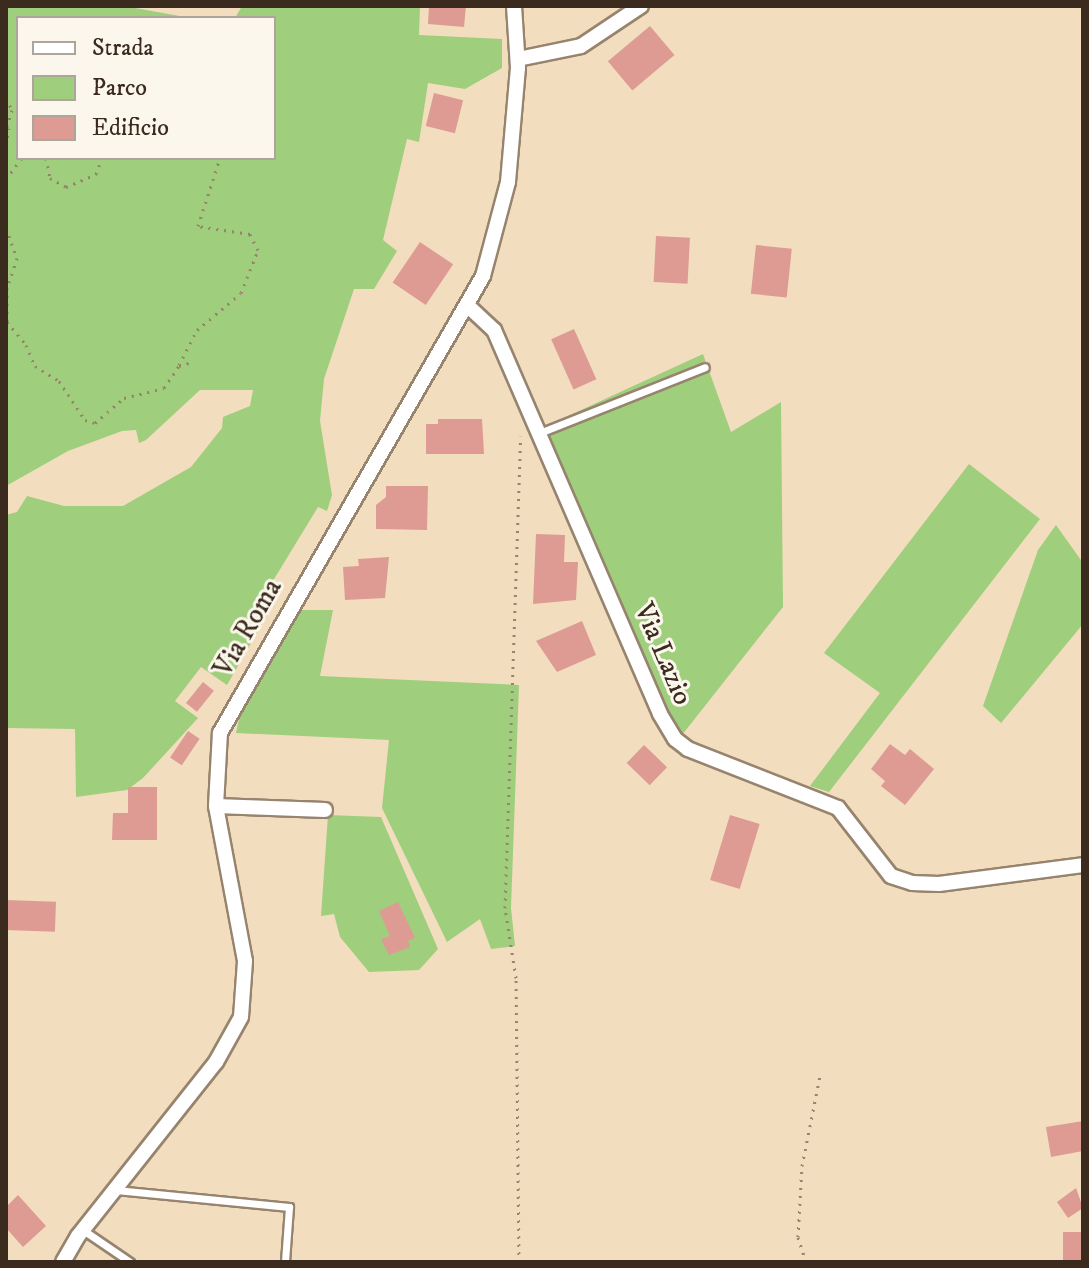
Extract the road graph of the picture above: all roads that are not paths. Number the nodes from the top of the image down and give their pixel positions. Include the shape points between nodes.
1 (514, 6) edge
2 (641, 6) edge
3 (518, 59) junction
4 (469, 307) junction
5 (705, 367) dead end
6 (542, 432) junction
7 (216, 806) junction
8 (325, 810) dead end
9 (1083, 865) edge
10 (115, 1189) junction
11 (83, 1230) junction
12 (63, 1262) edge
13 (130, 1262) edge
14 (285, 1262) edge

1 - 3 street, Via Roma
2 - 3 street via 581,46
3 - 4 street, Via Roma via 508,182 495,239
4 - 6 street, Via Lazio via 494,330
4 - 7 street, Via Roma via 226,718 216,750
5 - 6 lane
6 - 9 street, Via Lazio via 675,739 688,749 838,808 891,876 912,883
7 - 8 street
7 - 10 street, Via Roma via 245,961 244,1007 222,1053
10 - 11 street, Via Roma
10 - 14 lane via 289,1207
11 - 12 street, Via Roma
11 - 13 lane

